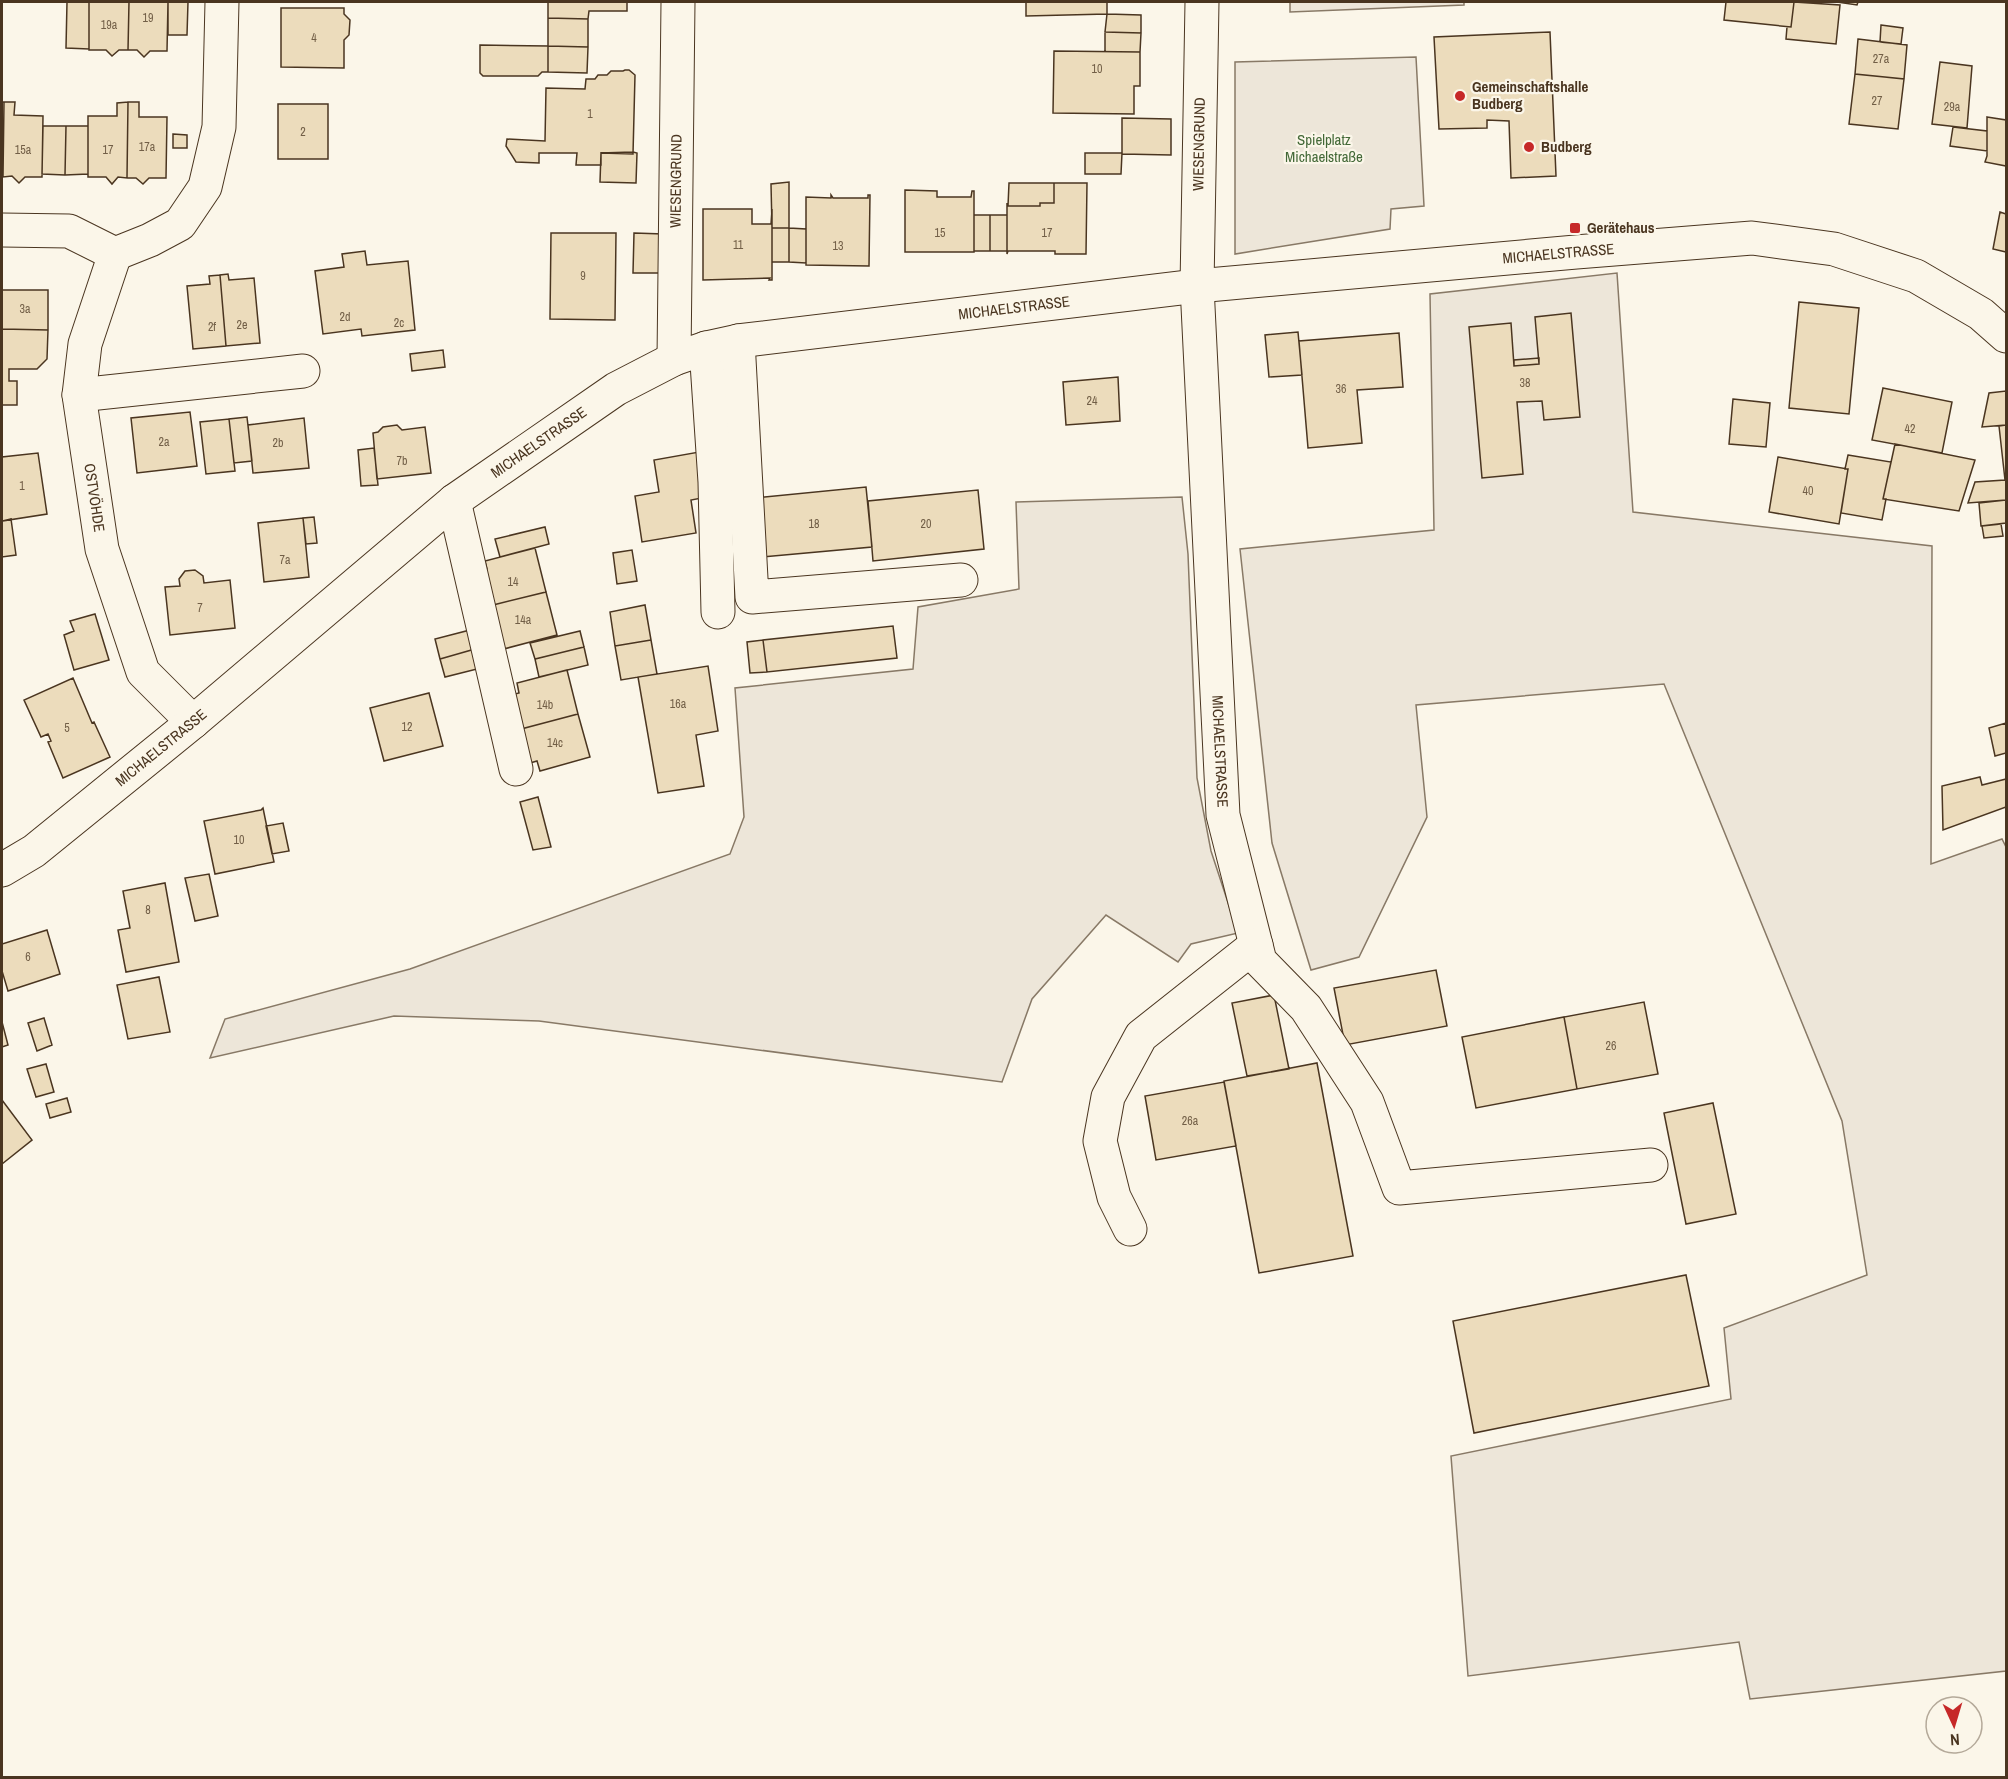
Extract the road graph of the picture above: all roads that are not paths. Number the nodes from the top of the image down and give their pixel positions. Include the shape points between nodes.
1 (222, 2) edge
2 (678, 2) edge
3 (1202, 2) edge
4 (2, 230) edge
5 (115, 254) junction
6 (1197, 286) junction
7 (2007, 336) edge
8 (738, 341) junction
9 (706, 348) junction
10 (674, 359) junction
11 (303, 371) dead end
12 (79, 395) junction
13 (454, 501) junction
14 (961, 580) dead end
15 (718, 612) dead end
16 (193, 722) junction
17 (516, 769) dead end
18 (2, 870) edge
19 (1258, 953) junction
20 (1651, 1165) dead end
21 (1130, 1229) dead end

1 - 5 street via 219,127 205,187 180,224
2 - 10 street, WIESENGRUND
3 - 6 street, WIESENGRUND
4 - 5 street via 69,231
5 - 12 street, OSTVÖHDE via 85,344
6 - 7 street, MICHAELSTRASSE via 1752,238 1834,249 1916,276 1981,314
6 - 8 street, MICHAELSTRASSE
6 - 19 street, MICHAELSTRASSE via 1223,815
8 - 9 street, MICHAELSTRASSE
8 - 14 street via 752,597
9 - 10 street, MICHAELSTRASSE
9 - 15 street
10 - 13 street, MICHAELSTRASSE via 616,389
11 - 12 street
12 - 16 street, OSTVÖHDE via 102,549 143,672
13 - 16 street, MICHAELSTRASSE
13 - 17 street
16 - 18 street, MICHAELSTRASSE via 34,851
19 - 20 street via 1306,1008 1367,1101 1399,1188
19 - 21 street via 1141,1036 1108,1097 1100,1141 1114,1197

